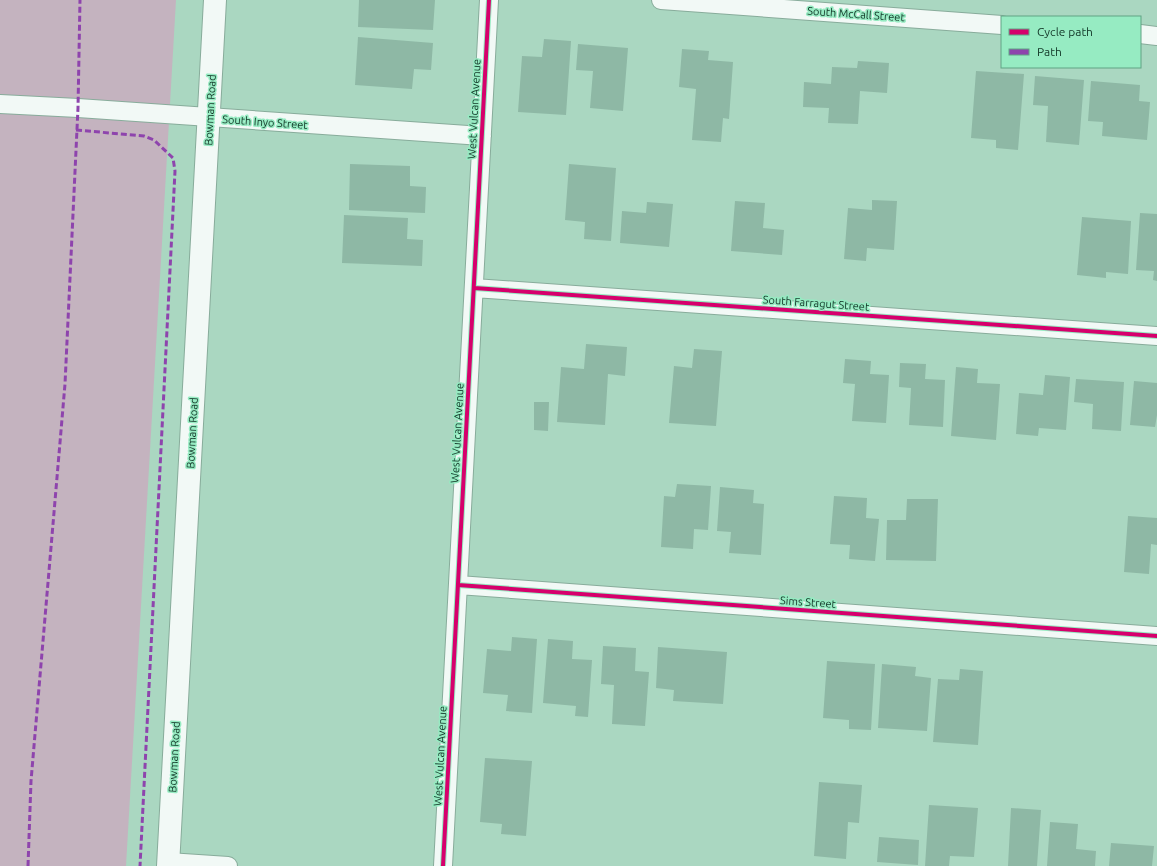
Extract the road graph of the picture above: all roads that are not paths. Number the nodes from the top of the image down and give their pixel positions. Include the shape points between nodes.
1 (215, 0) edge
2 (489, 0) edge
3 (661, 0) edge
4 (1001, 24) edge
5 (1141, 34) edge
6 (1157, 36) edge
7 (0, 104) edge
8 (210, 118) junction
9 (482, 136) junction
10 (474, 288) junction
11 (1157, 336) edge
12 (458, 585) junction
13 (1157, 636) edge
14 (168, 864) edge
15 (228, 866) edge
16 (443, 866) edge

1 - 8 main road, Bowman Road
2 - 9 street, West Vulcan Avenue
3 - 4 street, South McCall Street
5 - 6 street
7 - 8 street, South Inyo Street
8 - 9 street, South Inyo Street
8 - 14 main road, Bowman Road
9 - 10 street, West Vulcan Avenue
10 - 11 street, South Farragut Street
10 - 12 street, West Vulcan Avenue
12 - 13 street, Sims Street
12 - 16 street, West Vulcan Avenue
14 - 15 street

